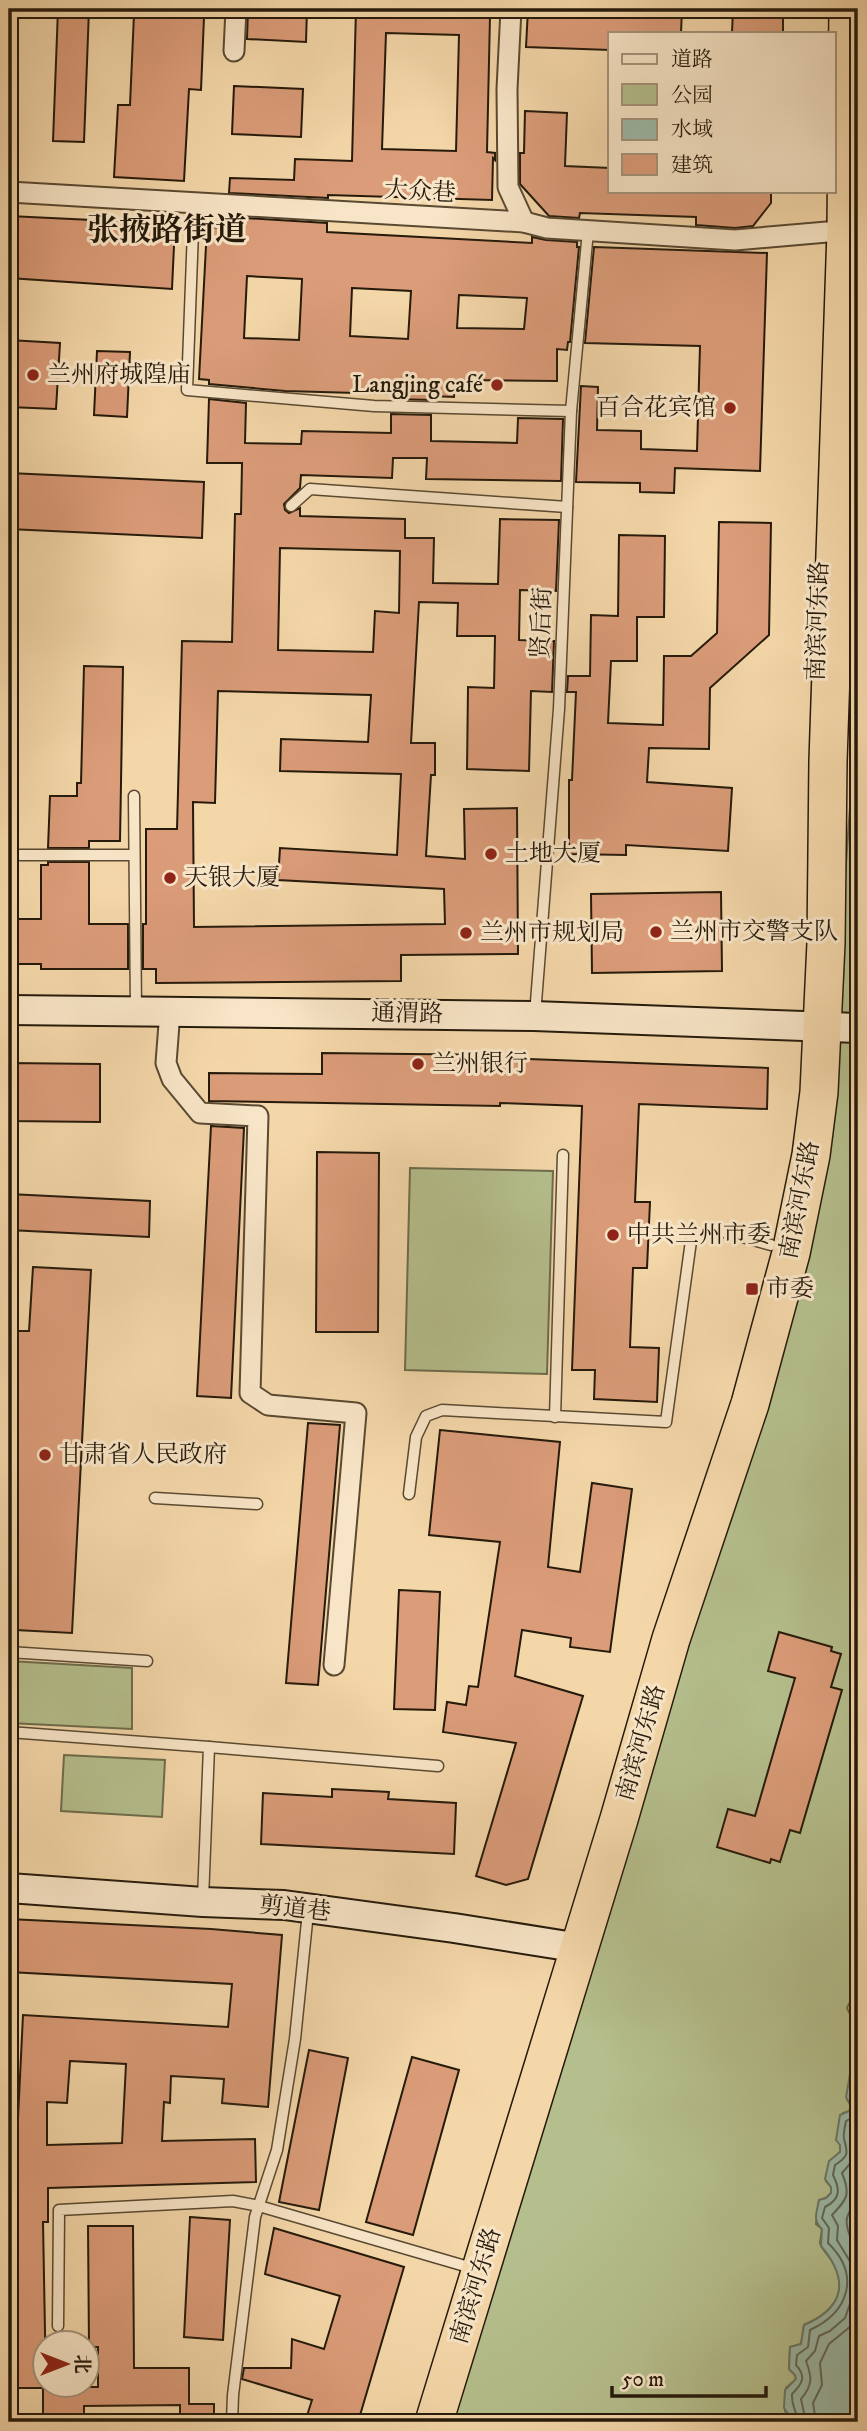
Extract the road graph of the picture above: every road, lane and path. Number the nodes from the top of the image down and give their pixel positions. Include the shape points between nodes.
1 (236, 9) edge
2 (511, 9) edge
3 (831, 9) edge
4 (848, 9) edge
5 (830, 32) edge
6 (234, 51) dead end
7 (9, 192) edge
8 (828, 192) edge
9 (194, 204) junction
10 (524, 222) junction
11 (587, 231) junction
12 (827, 232) junction
13 (571, 411) junction
14 (290, 506) dead end
15 (567, 507) junction
16 (134, 796) dead end
17 (20, 855) dead end
18 (134, 855) junction
19 (9, 1010) edge
20 (135, 1011) junction
21 (170, 1012) junction
22 (534, 1016) junction
23 (835, 1027) edge
24 (563, 1155) dead end
25 (771, 1245) junction
26 (555, 1416) junction
27 (409, 1494) dead end
28 (155, 1498) dead end
29 (257, 1504) dead end
30 (9, 1652) edge
31 (147, 1661) dead end
32 (334, 1665) dead end
33 (9, 1732) edge
34 (209, 1746) junction
35 (438, 1766) dead end
36 (9, 1888) edge
37 (203, 1902) junction
38 (308, 1909) junction
39 (572, 1947) junction
40 (259, 2206) junction
41 (465, 2266) junction
42 (58, 2326) dead end
43 (232, 2422) edge
44 (412, 2422) edge
45 (434, 2422) edge

1 - 6 street
2 - 10 street via 508,187
3 - 5 highway
4 - 23 highway, 南滨河东路 via 846,230 829,748
7 - 9 street, 大众巷
8 - 12 highway, 南滨河东路
9 - 10 street, 大众巷
9 - 13 lane via 187,390 374,406
10 - 11 street, 大众巷
11 - 12 street, 大众巷 via 735,240
11 - 13 lane, 贤后街
12 - 23 highway, 南滨河东路
13 - 15 lane, 贤后街
14 - 15 lane via 310,489
15 - 22 lane, 贤后街 via 559,709
16 - 18 lane
17 - 18 lane
18 - 20 lane
19 - 20 street, 通渭路
20 - 21 street, 通渭路
21 - 22 street, 通渭路
21 - 32 street via 166,1063 172,1079 200,1113 258,1116 250,1394 268,1405 356,1413
22 - 23 street, 通渭路
23 - 25 highway, 南滨河东路 via 800,1091
23 - 39 highway, 南滨河东路 via 791,1254 750,1404
24 - 26 lane
25 - 26 lane via 710,1228 691,1241 666,1422
25 - 39 highway, 南滨河东路 via 746,1354 657,1635
26 - 27 lane via 442,1410 426,1416 416,1437
28 - 29 lane
30 - 31 lane
33 - 34 lane
34 - 35 lane
34 - 37 lane
36 - 37 street, 剪道巷
37 - 38 street, 剪道巷
38 - 39 street, 剪道巷
38 - 40 lane via 295,2039 277,2151
39 - 41 highway, 南滨河东路
39 - 45 highway, 南滨河东路
40 - 41 lane
40 - 42 lane via 233,2201 59,2210
40 - 43 lane
41 - 44 highway, 南滨河东路

